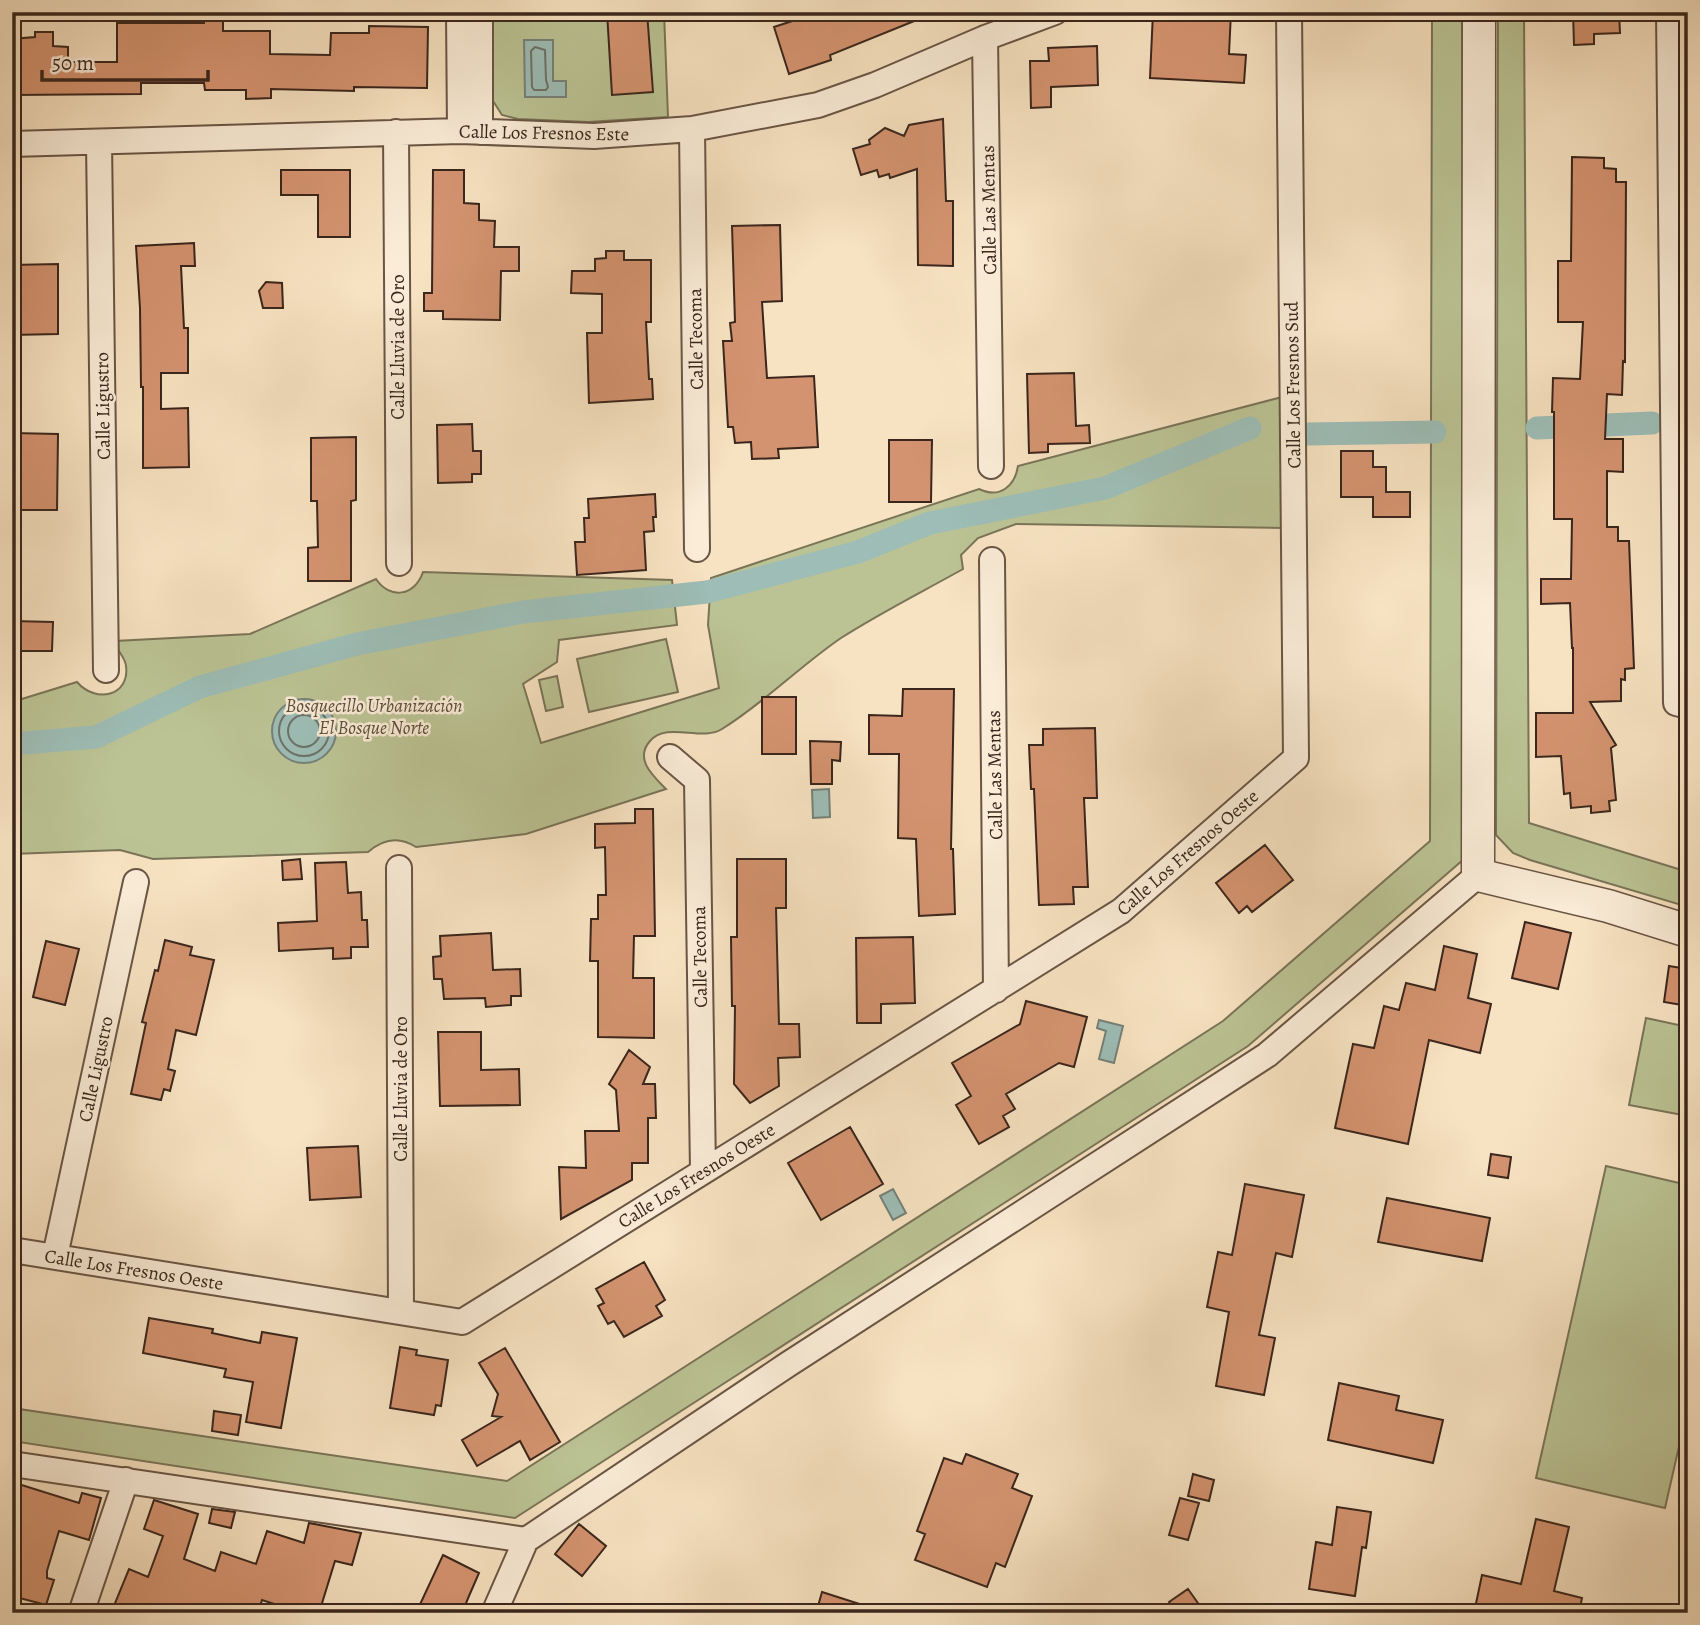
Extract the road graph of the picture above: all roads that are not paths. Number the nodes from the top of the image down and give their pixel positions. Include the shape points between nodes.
1 (459, 12) edge
2 (480, 12) edge
3 (1055, 12) edge
4 (1289, 12) edge
5 (1479, 12) edge
6 (1669, 12) edge
7 (985, 38) junction
8 (692, 129) junction
9 (470, 131) junction
10 (396, 132) junction
11 (99, 142) junction
12 (12, 144) edge
13 (991, 466) dead end
14 (697, 549) dead end
15 (992, 560) dead end
16 (399, 563) dead end
17 (106, 670) dead end
18 (1682, 704) edge
19 (670, 757) dead end
20 (1296, 758) joint
21 (399, 869) dead end
22 (1479, 875) junction
23 (136, 882) dead end
24 (1688, 931) edge
25 (996, 990) junction
26 (703, 1170) junction
27 (12, 1250) edge
28 (55, 1256) junction
29 (401, 1310) junction
30 (12, 1464) edge
31 (126, 1480) junction
32 (526, 1540) junction
33 (81, 1613) edge
34 (494, 1613) edge

1 - 9 street
2 - 9 street
3 - 7 street, Calle Los Fresnos Este
4 - 20 street, Calle Los Fresnos Sud
5 - 22 street
6 - 18 street
7 - 8 street, Calle Los Fresnos Este via 876,85 818,104
7 - 13 street, Calle Las Mentas
8 - 9 street, Calle Los Fresnos Este via 594,136
8 - 14 street, Calle Tecoma
9 - 10 street, Calle Los Fresnos Este
10 - 11 street, Calle Los Fresnos Este
10 - 16 street, Calle Lluvia de Oro
11 - 12 street, Calle Los Fresnos Este
11 - 17 street, Calle Ligustro
15 - 25 street, Calle Las Mentas
19 - 26 street, Calle Tecoma via 697,780
20 - 25 street, Calle Los Fresnos Oeste via 1121,911
21 - 29 street, Calle Lluvia de Oro
22 - 24 street
22 - 32 street via 1267,1055
23 - 28 street, Calle Ligustro
25 - 26 street, Calle Los Fresnos Oeste
26 - 29 street, Calle Los Fresnos Oeste via 462,1322
27 - 28 street, Calle Los Fresnos Oeste
28 - 29 street, Calle Los Fresnos Oeste
30 - 31 street
31 - 32 street
31 - 33 street
32 - 34 street

